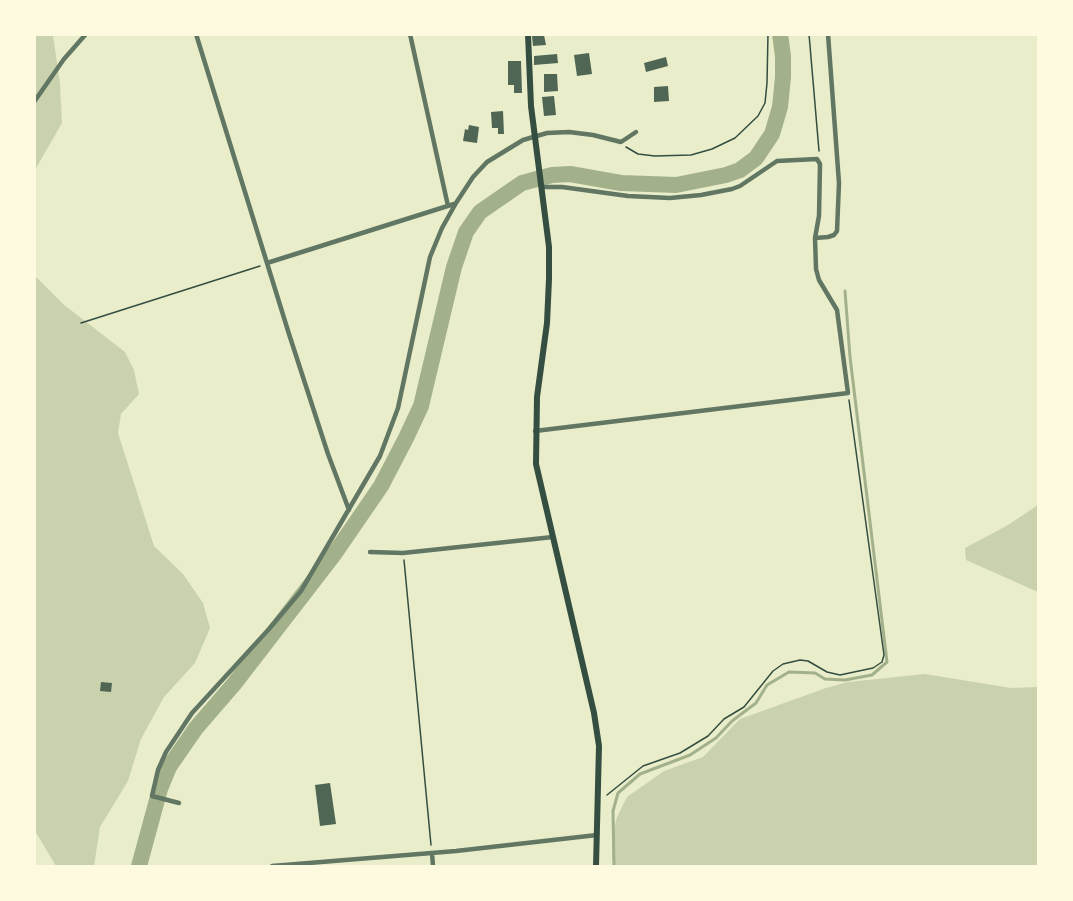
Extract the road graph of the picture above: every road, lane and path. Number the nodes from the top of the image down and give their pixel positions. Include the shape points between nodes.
1 (86, 34) edge
2 (196, 34) edge
3 (410, 34) edge
4 (528, 34) edge
5 (768, 34) edge
6 (809, 34) edge
7 (828, 34) edge
8 (34, 102) edge
9 (636, 132) dead end
10 (534, 136) junction
11 (622, 141) junction
12 (820, 164) junction
13 (542, 187) junction
14 (454, 204) junction
15 (448, 206) junction
16 (815, 238) junction
17 (267, 263) junction
18 (81, 323) dead end
19 (848, 393) junction
20 (536, 431) junction
21 (349, 510) junction
22 (553, 537) junction
23 (370, 552) dead end
24 (403, 554) junction
25 (598, 799) junction
26 (179, 803) dead end
27 (597, 835) junction
28 (432, 853) junction
29 (272, 867) edge
30 (433, 867) edge
31 (596, 867) edge

1 - 8 street
2 - 17 street
3 - 15 street
4 - 10 main road
5 - 11 path via 765,103 758,116 735,138 691,155 655,156 627,149
6 - 12 path
7 - 16 street via 839,183 837,231
9 - 11 street
10 - 11 street via 569,132
10 - 13 main road
10 - 14 street via 513,144 487,162
12 - 13 street via 811,158 777,160 732,189 670,198
12 - 16 street
13 - 20 main road via 549,279
14 - 15 street
14 - 21 street via 430,257 398,408 380,456
15 - 17 street
16 - 19 street via 819,280 840,320
17 - 18 path
17 - 21 street
19 - 20 street
19 - 25 path via 882,662 873,668 840,675 808,661 783,664 744,706 723,719 708,736 680,753 643,766
20 - 22 main road via 536,464
21 - 26 street via 300,591 192,713 166,752 152,796
22 - 24 street
22 - 25 main road via 594,713
23 - 24 street
24 - 28 path
25 - 27 main road
27 - 28 street
27 - 31 main road
28 - 29 street
28 - 30 street

